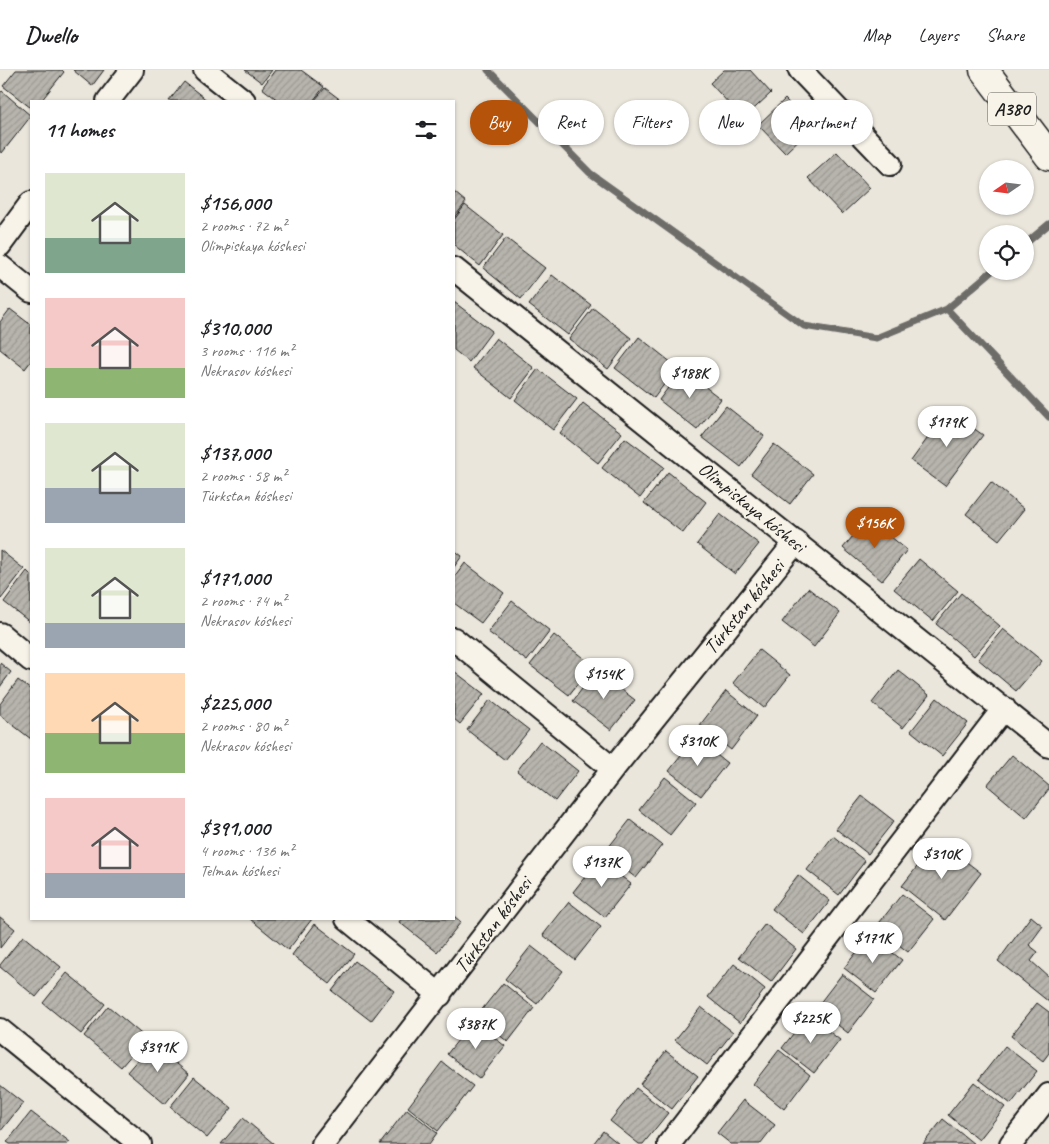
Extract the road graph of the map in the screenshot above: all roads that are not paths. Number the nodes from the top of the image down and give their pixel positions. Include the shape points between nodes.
1 (132, 70) edge
2 (205, 70) edge
3 (800, 70) edge
4 (984, 70) edge
5 (109, 100) edge
6 (243, 100) edge
7 (1046, 151) edge
8 (890, 164) dead end
9 (30, 205) edge
10 (0, 245) edge
11 (0, 266) edge
12 (455, 270) edge
13 (30, 290) edge
14 (796, 542) junction
15 (0, 634) edge
16 (455, 640) edge
17 (30, 659) edge
18 (1004, 708) junction
19 (1049, 746) edge
20 (613, 769) junction
21 (348, 920) edge
22 (440, 995) junction
23 (0, 1030) edge
24 (1049, 1095) edge
25 (140, 1144) edge
26 (323, 1144) edge
27 (669, 1144) edge
28 (1011, 1144) edge

1 - 5 street
2 - 6 street
3 - 8 street
4 - 7 highway, A380
9 - 10 street
11 - 13 street
12 - 14 street, Olimpiskaya kóshesi
14 - 18 street, Olimpiskaya kóshesi
14 - 20 street, Túrkstan kóshesi
15 - 17 street
16 - 20 street
18 - 19 street, Olimpiskaya kóshesi
18 - 27 street
20 - 22 street, Túrkstan kóshesi
21 - 22 street
22 - 26 street, Túrkstan kóshesi
23 - 25 street
24 - 28 street

